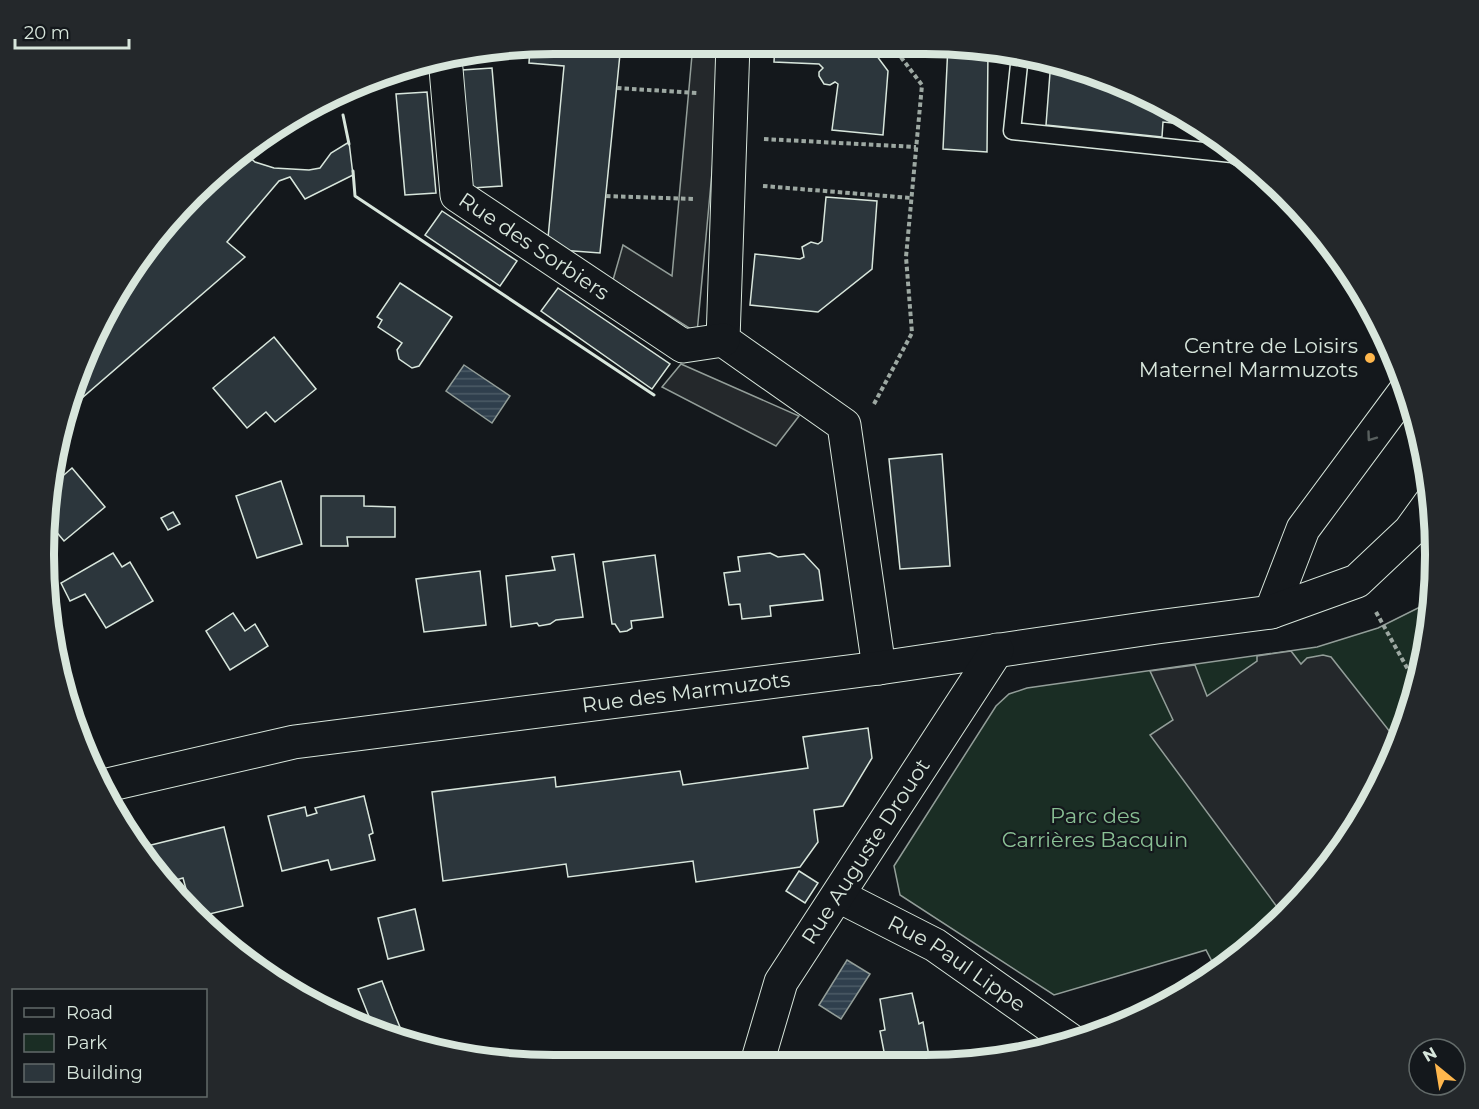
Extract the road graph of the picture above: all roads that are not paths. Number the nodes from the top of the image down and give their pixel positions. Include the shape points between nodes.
1 (733, 54) edge
2 (1019, 63) edge
3 (446, 69) dead end
4 (1223, 153) edge
5 (723, 340) junction
6 (1400, 399) edge
7 (1423, 513) edge
8 (1271, 612) junction
9 (997, 650) junction
10 (879, 668) junction
11 (110, 785) edge
12 (839, 896) junction
13 (1063, 1035) edge
14 (759, 1055) edge

1 - 5 street
2 - 4 lane via 1012,131
3 - 5 street, Rue des Sorbiers via 458,195 682,346
5 - 10 street via 843,425
6 -> 8 street via 1304,529
7 - 8 street, Rue des Marmuzots via 1410,531 1357,580
8 - 9 street, Rue des Marmuzots
9 - 10 street, Rue des Marmuzots
9 - 12 street, Rue Auguste Drouot
10 - 11 street, Rue des Marmuzots via 294,742
12 - 13 street, Rue Paul Lippe via 935,945
12 - 14 street, Rue Auguste Drouot via 782,982

